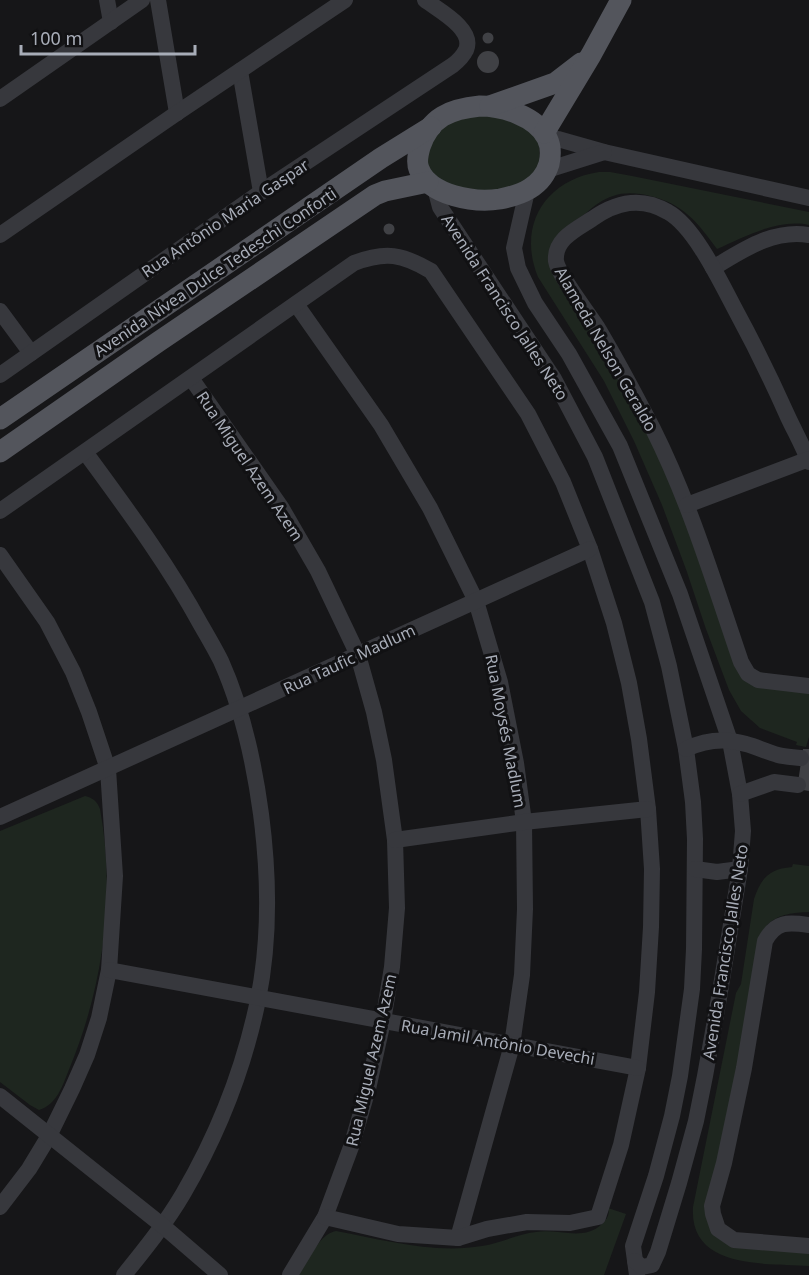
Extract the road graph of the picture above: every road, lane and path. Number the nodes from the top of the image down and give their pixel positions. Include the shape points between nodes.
1 (107, 0) edge
2 (142, 0) edge
3 (158, 0) edge
4 (345, 0) edge
5 (424, 0) edge
6 (621, 0) edge
7 (111, 22) junction
8 (591, 56) junction
9 (240, 71) junction
10 (0, 99) edge
11 (489, 106) junction
12 (177, 113) junction
13 (431, 127) junction
14 (545, 135) junction
15 (604, 152) junction
16 (547, 170) junction
17 (432, 185) junction
18 (527, 191) junction
19 (261, 192) junction
20 (809, 198) edge
21 (0, 235) edge
22 (809, 235) edge
23 (713, 268) junction
24 (296, 304) junction
25 (0, 311) edge
26 (31, 352) junction
27 (0, 375) edge
28 (191, 378) junction
29 (0, 419) edge
30 (0, 452) edge
31 (85, 452) junction
32 (809, 460) edge
33 (687, 505) junction
34 (0, 511) edge
35 (590, 549) junction
36 (0, 555) edge
37 (476, 601) junction
38 (358, 655) junction
39 (809, 686) edge
40 (239, 709) junction
41 (730, 741) junction
42 (686, 749) junction
43 (778, 755) junction
44 (801, 758) dead end
45 (108, 769) junction
46 (774, 782) junction
47 (798, 785) dead end
48 (740, 794) junction
49 (648, 809) junction
50 (0, 817) edge
51 (524, 822) junction
52 (395, 840) junction
53 (695, 869) junction
54 (740, 869) junction
55 (809, 925) edge
56 (109, 970) junction
57 (258, 999) junction
58 (383, 1021) junction
59 (512, 1045) junction
60 (638, 1068) junction
61 (0, 1096) edge
62 (50, 1136) junction
63 (0, 1208) edge
64 (325, 1217) junction
65 (163, 1226) junction
66 (458, 1238) junction
67 (809, 1246) edge
68 (658, 1252) junction
69 (636, 1268) edge
70 (124, 1275) edge
71 (220, 1275) edge
72 (290, 1275) edge
73 (661, 1275) edge

1 - 7 street
2 - 7 street
3 - 12 street
4 - 9 street
5 - 19 street, Rua Antônio Maria Gaspar via 456,22 468,44 465,51 453,65
6 - 8 main road
7 - 10 street
8 - 11 main road via 555,83
8 - 14 main road
9 - 12 street
9 - 19 street
11 - 13 main road via 449,112
11 - 14 main road via 513,112
12 - 21 street
13 - 17 main road via 417,162
13 - 29 main road, Avenida Nívea Dulce Tedeschi Conforti
14 - 15 street
14 - 16 main road via 550,146
15 - 16 street
15 - 20 street
16 - 18 main road via 535,187
17 - 18 main road via 456,196 478,200
17 - 30 main road, Avenida Nívea Dulce Tedeschi Conforti via 385,190 375,195
17 - 42 street, Avenida Francisco Jalles Neto via 440,207 554,379 595,457 652,602
18 - 41 street, Avenida Francisco Jalles Neto via 514,248 518,268 620,447 680,594
19 - 26 street, Rua Antônio Maria Gaspar
22 - 23 street via 777,235 751,245
23 - 32 street
23 - 33 street, Alameda Nelson Geraldo via 679,219 656,206 628,202 605,210 566,237 559,244 556,261 653,430
24 - 28 street
24 - 35 street via 354,263 368,258 400,257 431,271 528,414 563,482
24 - 37 street, Rua Moysés Madlum via 381,425 430,508
25 - 26 street
26 - 27 street, Rua Antônio Maria Gaspar
28 - 31 street
28 - 38 street, Rua Miguel Azem Azem via 281,507 318,571
31 - 34 street
31 - 40 street via 190,604 220,660
32 - 33 street
33 - 39 street, Alameda Nelson Geraldo via 748,674 758,680
35 - 37 street, Rua Taufic Madlum
35 - 49 street via 629,683
36 - 45 street via 47,622 73,672
37 - 38 street, Rua Taufic Madlum
37 - 51 street, Rua Moysés Madlum via 500,682
38 - 40 street, Rua Taufic Madlum
38 - 52 street, Rua Miguel Azem Azem via 384,760
40 - 45 street, Rua Taufic Madlum
40 - 57 street via 256,776 264,840 267,899
41 - 42 street via 707,741
41 - 43 street
41 - 48 street, Avenida Francisco Jalles Neto
42 - 53 street, Avenida Francisco Jalles Neto via 693,802
43 - 44 street
43 - 46 street
45 - 50 street, Rua Taufic Madlum
45 - 56 street via 115,876
46 - 47 street
46 - 48 street
48 - 54 street, Avenida Francisco Jalles Neto
49 - 51 street
49 - 60 street via 651,927
51 - 52 street
51 - 59 street, Rua Moysés Madlum via 522,975
52 - 58 street, Rua Miguel Azem Azem via 397,908 393,968
53 - 54 street
53 - 69 street, Avenida Francisco Jalles Neto via 692,989 680,1076 656,1176 633,1246
54 - 68 street, Avenida Francisco Jalles Neto via 696,1121
55 - 67 street via 784,924 770,932 765,941 744,1068 712,1206 718,1229 734,1240
56 - 57 street, Rua Jamil Antônio Devechi
56 - 62 street via 87,1055
57 - 58 street, Rua Jamil Antônio Devechi
57 - 65 street via 229,1100 204,1155
58 - 59 street, Rua Jamil Antônio Devechi
58 - 64 street, Rua Miguel Azem Azem via 351,1148
59 - 60 street, Rua Jamil Antônio Devechi
59 - 66 street, Rua Moysés Madlum
60 - 66 street via 621,1145 598,1217 570,1222 527,1222
61 - 62 street
62 - 63 street
62 - 65 street
64 - 66 street via 398,1234
64 - 72 street, Rua Miguel Azem Azem
65 - 70 street
65 - 71 street
68 - 69 street, Avenida Francisco Jalles Neto via 652,1265
68 - 73 street, Avenida Francisco Jalles Neto

